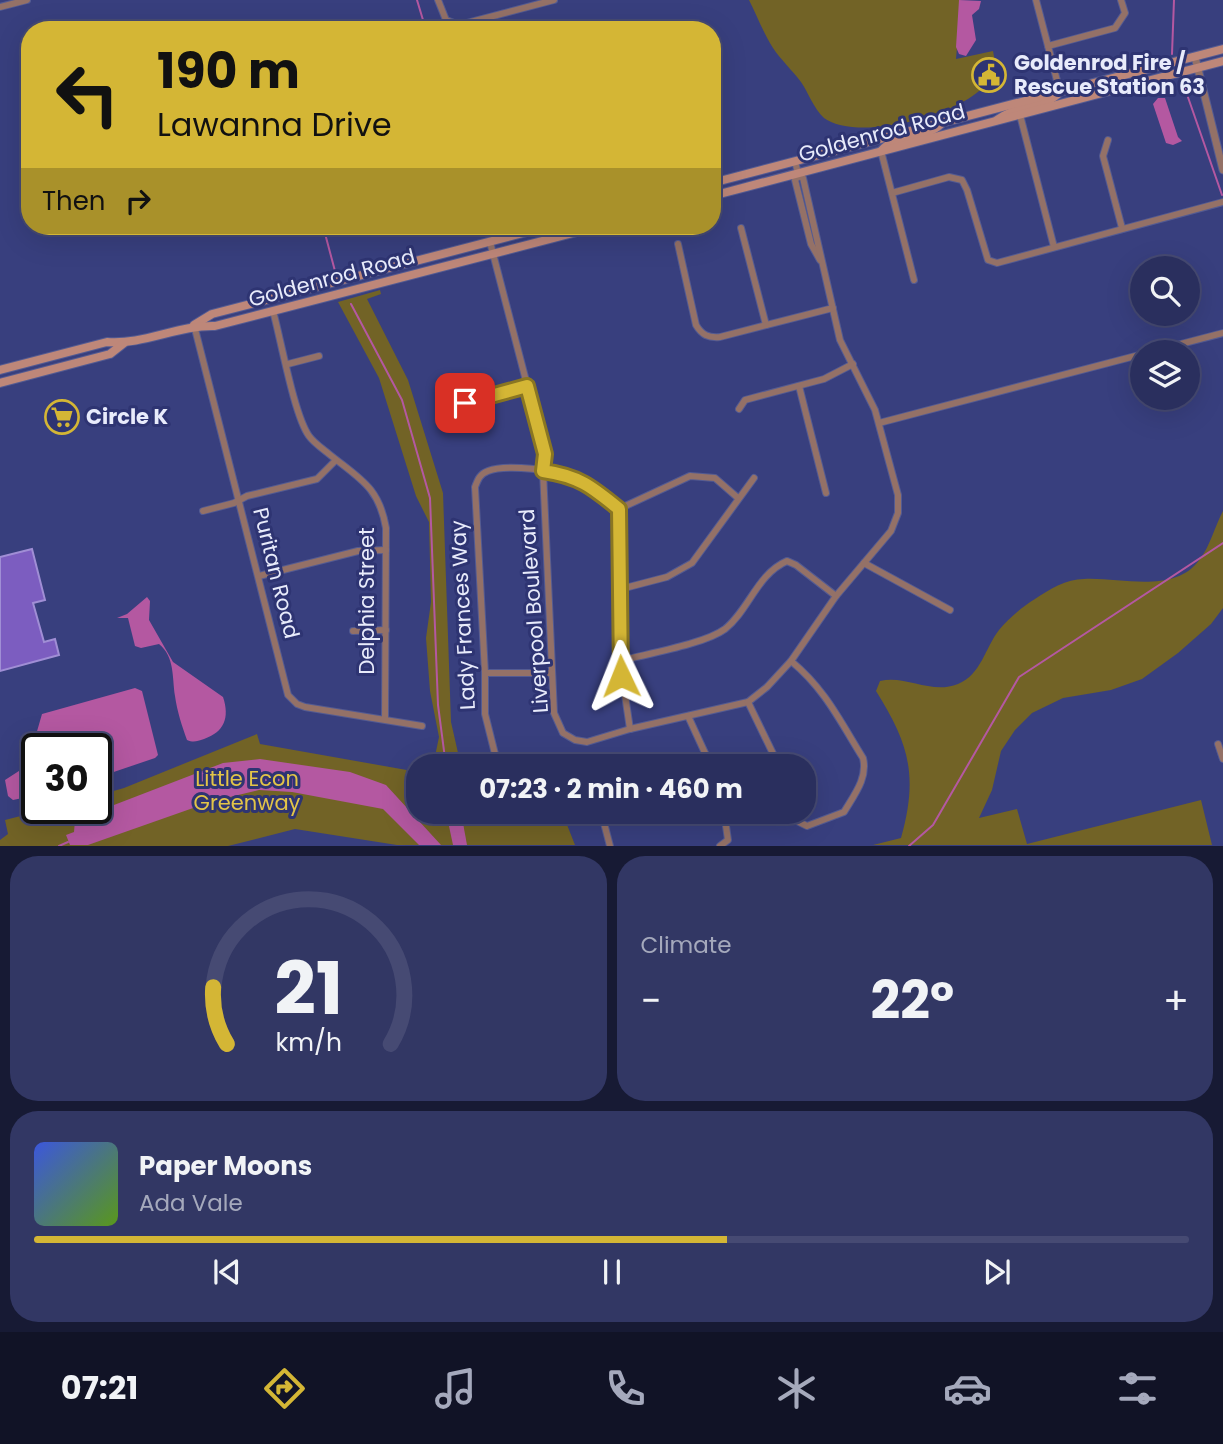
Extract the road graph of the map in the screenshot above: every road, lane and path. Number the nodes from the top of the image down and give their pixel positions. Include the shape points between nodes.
1 (26, 0) edge
2 (438, 0) edge
3 (554, 0) edge
4 (1036, 0) edge
5 (1121, 0) edge
6 (0, 7) edge
7 (448, 21) edge
8 (474, 21) edge
9 (1048, 46) junction
10 (1223, 49) edge
11 (1195, 57) junction
12 (1223, 61) edge
13 (1198, 68) junction
14 (1060, 92) junction
15 (1020, 115) junction
16 (943, 122) junction
17 (995, 122) junction
18 (1108, 140) dead end
19 (881, 151) junction
20 (795, 162) junction
21 (1223, 170) edge
22 (799, 174) junction
23 (721, 181) edge
24 (892, 193) junction
25 (721, 194) edge
26 (1223, 202) edge
27 (741, 228) dead end
28 (1122, 229) junction
29 (516, 235) edge
30 (566, 235) edge
31 (490, 242) junction
32 (678, 244) dead end
33 (1054, 247) junction
34 (493, 254) junction
35 (382, 270) junction
36 (914, 281) dead end
37 (356, 289) junction
38 (833, 308) junction
39 (274, 311) junction
40 (766, 325) junction
41 (194, 326) junction
42 (1223, 332) edge
43 (1194, 340) edge
44 (124, 343) junction
45 (319, 356) dead end
46 (1130, 357) edge
47 (853, 364) junction
48 (288, 365) junction
49 (2, 369) edge
50 (4, 382) edge
51 (527, 386) junction
52 (799, 386) junction
53 (444, 408) dead end
54 (739, 408) dead end
55 (879, 423) junction
56 (336, 460) junction
57 (543, 471) junction
58 (754, 478) dead end
59 (826, 493) dead end
60 (738, 498) junction
61 (240, 500) junction
62 (619, 509) junction
63 (203, 511) dead end
64 (386, 550) junction
65 (864, 563) junction
66 (259, 576) junction
67 (621, 589) junction
68 (836, 596) junction
69 (950, 610) dead end
70 (386, 630) junction
71 (354, 631) dead end
72 (620, 661) junction
73 (791, 661) junction
74 (485, 673) junction
75 (552, 673) junction
76 (748, 702) junction
77 (688, 716) junction
78 (385, 718) junction
79 (422, 726) dead end
80 (630, 729) junction
81 (1218, 744) dead end
82 (495, 754) edge
83 (705, 754) edge
84 (773, 754) edge
85 (1223, 760) edge
86 (816, 823) edge
87 (604, 824) edge
88 (726, 824) edge
89 (610, 845) edge
90 (720, 845) edge

1 - 6 street
2 - 7 street
3 - 8 street
4 - 9 street
5 - 9 street via 1125,13 1115,28
9 - 14 street
10 - 11 main road, Goldenrod Road
11 - 13 street
11 - 14 main road, Goldenrod Road
12 - 13 main road, Goldenrod Road
13 - 15 main road, Goldenrod Road
13 - 21 street
14 - 16 main road, Goldenrod Road
14 - 17 main road via 1051,101 1007,112
15 - 17 main road, Goldenrod Road
15 - 33 street
16 - 19 main road via 933,131 891,142
16 - 20 main road, Goldenrod Road
17 - 19 main road, Goldenrod Road
18 - 28 street via 1103,156
19 - 22 main road, Goldenrod Road
19 - 24 street
20 - 22 street
20 - 23 main road, Goldenrod Road
22 - 25 main road, Goldenrod Road
22 - 38 street via 820,242 820,261
24 - 33 street via 949,177 962,180 988,260 997,263
24 - 36 street
26 - 28 street
27 - 40 street
28 - 33 street
29 - 31 main road, Goldenrod Road
30 - 34 main road, Goldenrod Road
31 - 34 street, Liverpool Boulevard
31 - 35 main road, Goldenrod Road
32 - 40 street via 701,332 710,338
34 - 37 main road, Goldenrod Road
34 - 51 street, Liverpool Boulevard
35 - 37 main road
35 - 41 main road, Goldenrod Road via 212,314
37 - 39 main road, Goldenrod Road
38 - 40 street
38 - 47 street
39 - 41 main road, Goldenrod Road via 215,326
39 - 48 street, Delphia Street
41 - 44 main road, Goldenrod Road
41 - 61 street, Puritan Road
42 - 43 street
44 - 49 main road, Goldenrod Road via 107,342
44 - 50 main road, Goldenrod Road via 110,354
45 - 48 street
46 - 55 street
47 - 52 street
47 - 55 street
48 - 56 street, Delphia Street via 309,436
49 - 50 street
51 - 53 street
51 - 57 street, Liverpool Boulevard via 545,454
52 - 54 street via 745,400
52 - 59 street
55 - 65 street via 898,495 898,513 891,531
56 - 61 street via 317,479
56 - 64 street, Delphia Street via 375,493 384,518
57 - 62 street via 586,482
57 - 74 street, Lady Frances Way via 487,471 475,487
57 - 75 street, Liverpool Boulevard
58 - 60 street
60 - 62 street via 715,478 690,476
60 - 67 street via 692,563 667,577
61 - 63 street
61 - 66 street, Puritan Road
62 - 67 street
64 - 66 street via 358,551
64 - 70 street, Delphia Street
65 - 68 street
65 - 69 street
66 - 78 street, Puritan Road via 288,695 305,707
67 - 72 street
68 - 72 street via 787,561 771,570 723,631
68 - 73 street
70 - 71 street
70 - 78 street, Delphia Street
72 - 80 street
73 - 76 street
73 - 86 street via 823,692 863,758 864,776 844,812
74 - 75 street
74 - 82 street, Lady Frances Way via 485,714
75 - 80 street, Liverpool Boulevard via 554,713 563,733 587,742
76 - 77 street
76 - 84 street
77 - 80 street
77 - 83 street
78 - 79 street, Puritan Road
81 - 85 street
87 - 89 street
88 - 90 street via 728,841

